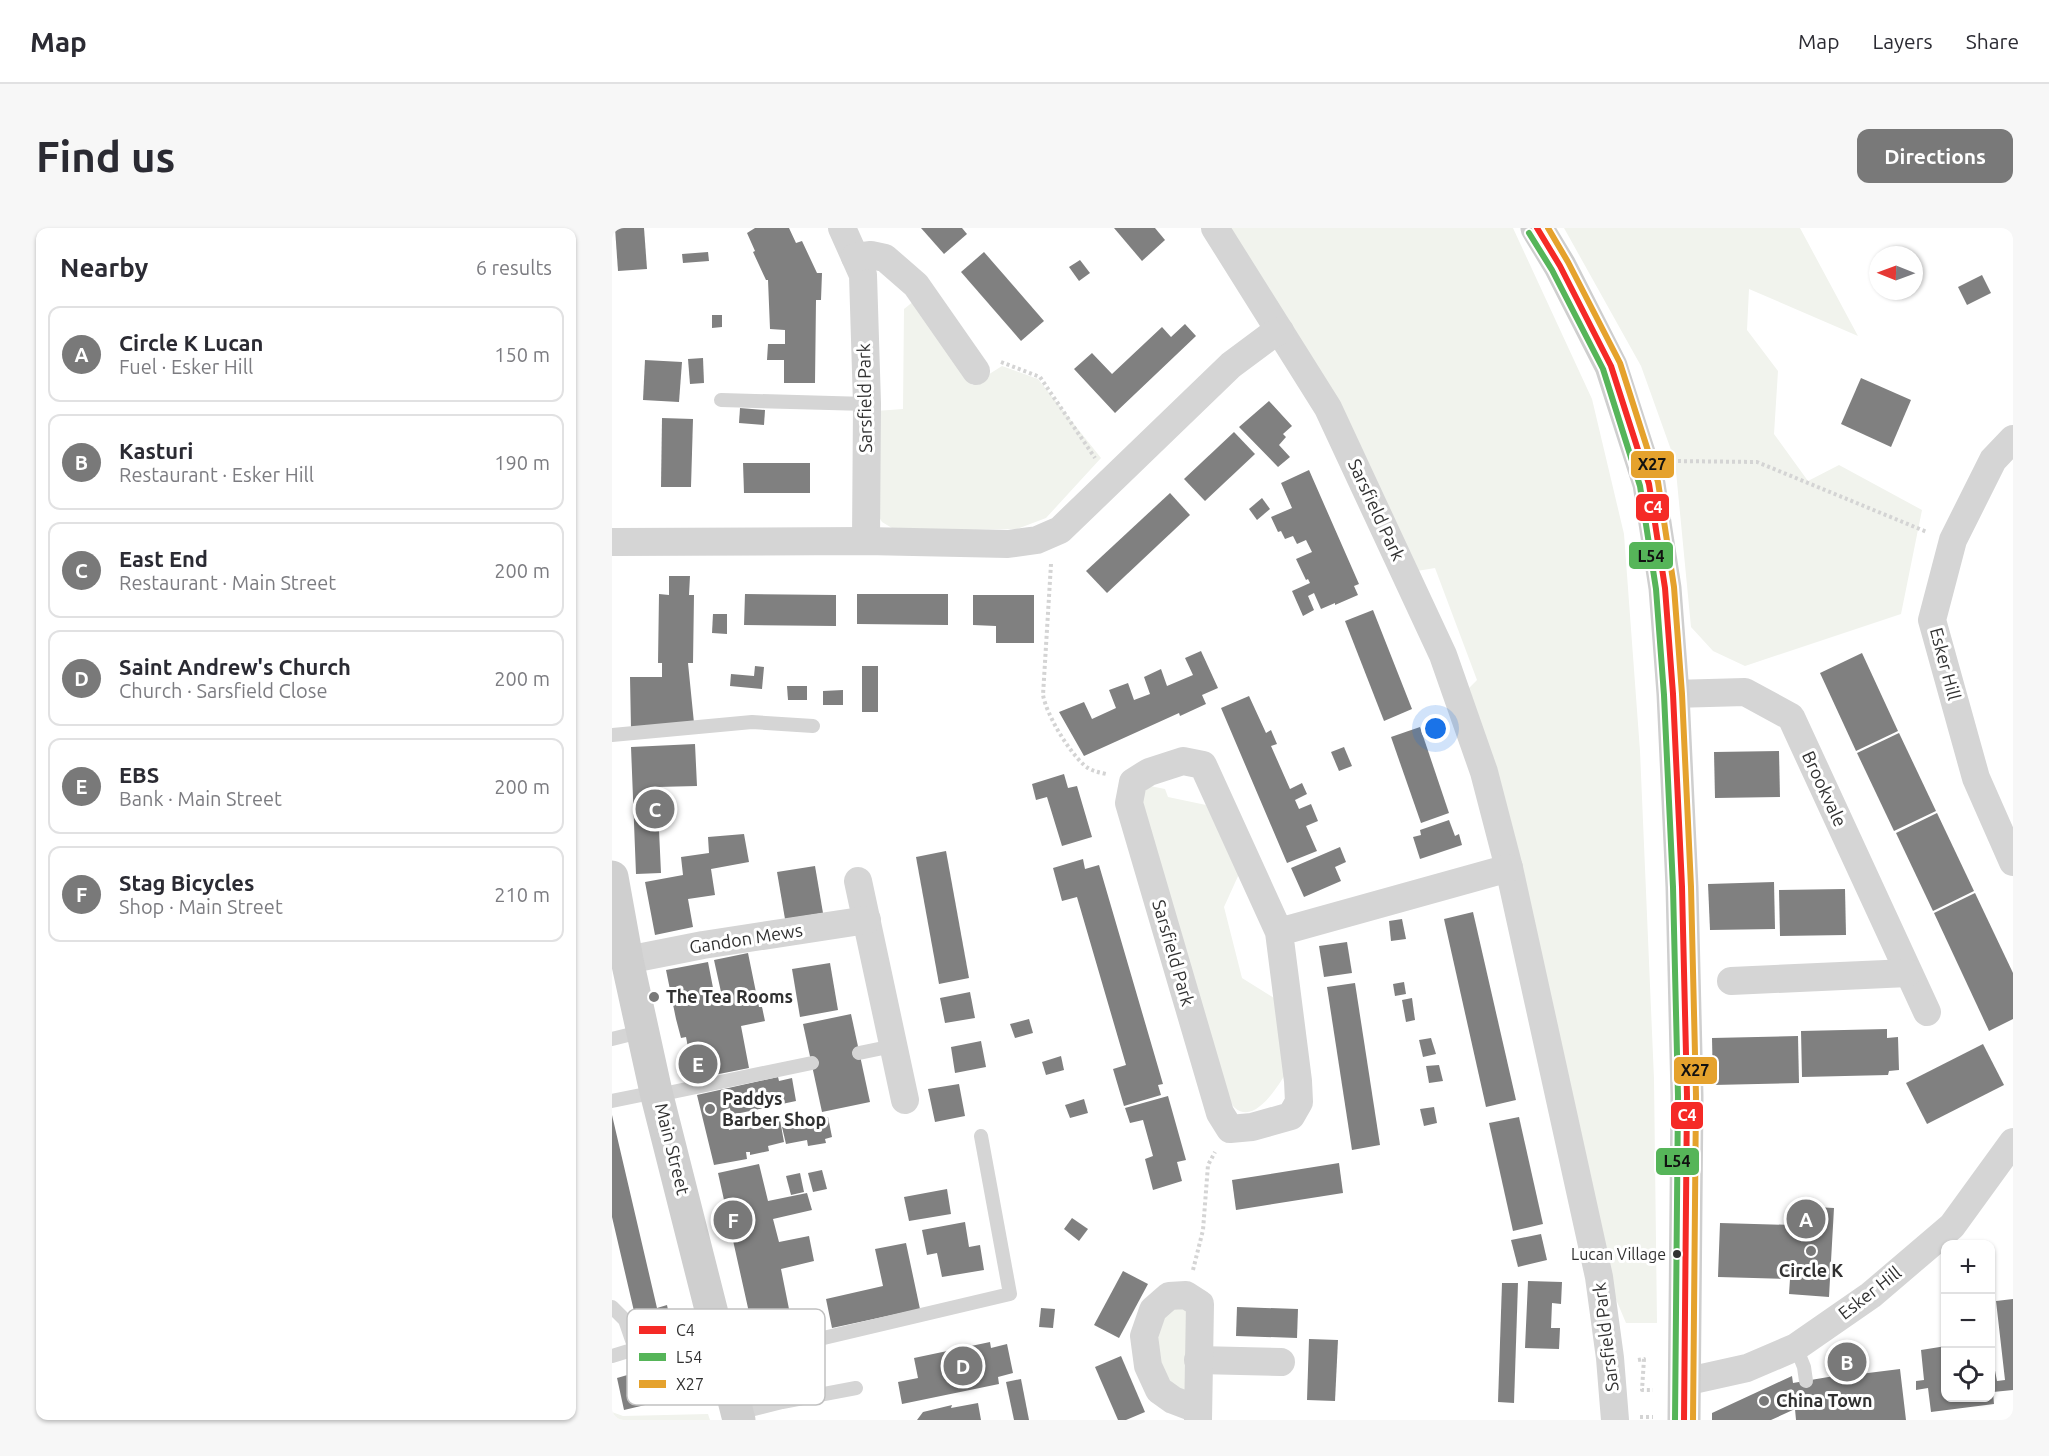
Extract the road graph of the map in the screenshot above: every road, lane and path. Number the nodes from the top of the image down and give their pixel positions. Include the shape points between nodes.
1 (842, 228) edge
2 (1215, 228) edge
3 (1537, 228) edge
4 (855, 257) junction
5 (1280, 331) junction
6 (1003, 363) dead end
7 (976, 371) dead end
8 (721, 400) dead end
9 (867, 404) junction
10 (2013, 439) edge
11 (1667, 461) dead end
12 (1101, 466) dead end
13 (1933, 535) dead end
14 (866, 541) junction
15 (612, 542) edge
16 (1049, 556) dead end
17 (1673, 693) junction
18 (813, 726) dead end
19 (612, 735) edge
20 (1106, 774) dead end
21 (2013, 862) edge
22 (1509, 868) junction
23 (612, 877) edge
24 (858, 880) dead end
25 (867, 920) junction
26 (1279, 932) junction
27 (627, 960) junction
28 (1908, 973) junction
29 (1731, 981) dead end
30 (1927, 1012) dead end
31 (644, 1031) junction
32 (612, 1039) edge
33 (893, 1047) junction
34 (859, 1053) dead end
35 (812, 1063) dead end
36 (657, 1093) junction
37 (905, 1100) dead end
38 (612, 1101) edge
39 (981, 1136) dead end
40 (2013, 1142) edge
41 (1215, 1152) dead end
42 (1190, 1278) dead end
43 (612, 1307) edge
44 (712, 1309) edge
45 (627, 1328) edge
46 (825, 1338) edge
47 (1796, 1347) junction
48 (627, 1351) edge
49 (612, 1356) edge
50 (1198, 1360) junction
51 (1281, 1362) dead end
52 (1806, 1381) dead end
53 (1684, 1382) junction
54 (856, 1389) dead end
55 (825, 1394) edge
56 (773, 1405) edge
57 (1197, 1414) edge
58 (739, 1417) edge
59 (1615, 1420) edge
60 (1684, 1420) edge

1 - 4 street, Sarsfield Park
2 - 5 street, Sarsfield Park
3 - 17 main road via 1611,366 1649,484 1665,588
4 - 7 street via 885,258 916,285
4 - 9 street, Sarsfield Park via 863,275
5 - 14 street via 1231,365 1060,530 1037,540 1008,544
5 - 22 street, Sarsfield Park via 1328,408 1443,655 1484,772
6 - 12 path via 1040,377
8 - 9 lane
9 - 14 street, Sarsfield Park
10 - 21 street, Esker Hill via 1993,460 1953,540 1932,620 1976,778
11 - 13 path via 1757,462
14 - 15 street
16 - 20 path via 1045,708 1073,752 1086,766
17 - 28 street, Brookvale via 1745,692 1791,717
17 - 53 main road via 1687,1096
18 - 19 lane via 752,722
22 - 26 street
22 - 59 street, Sarsfield Park via 1599,1277
23 - 27 main road, Main Street
24 - 25 street
25 - 27 street, Gandon Mews
25 - 33 street
26 - 26 street, Sarsfield Park via 1299,1102 1291,1116 1230,1129 1220,1113 1128,803 1133,782 1149,772 1184,761 1203,765
27 - 31 main road, Main Street
28 - 29 street
28 - 30 street, Brookvale
31 - 32 lane
31 - 36 main road, Main Street
33 - 34 lane
33 - 37 street
35 - 36 lane
36 - 38 lane
36 - 44 main road, Main Street
39 - 46 lane via 1010,1294
40 - 47 street, Esker Hill via 1952,1226 1871,1295
41 - 42 path via 1208,1166 1203,1230
43 - 45 lane
47 - 52 lane
47 - 53 street, Esker Hill via 1747,1368
48 - 49 lane
50 - 51 street
50 - 57 street
50 - 57 street via 1200,1304 1186,1295 1169,1296 1153,1310 1144,1336 1148,1366 1159,1390
53 - 60 main road
54 - 55 lane
56 - 58 lane

